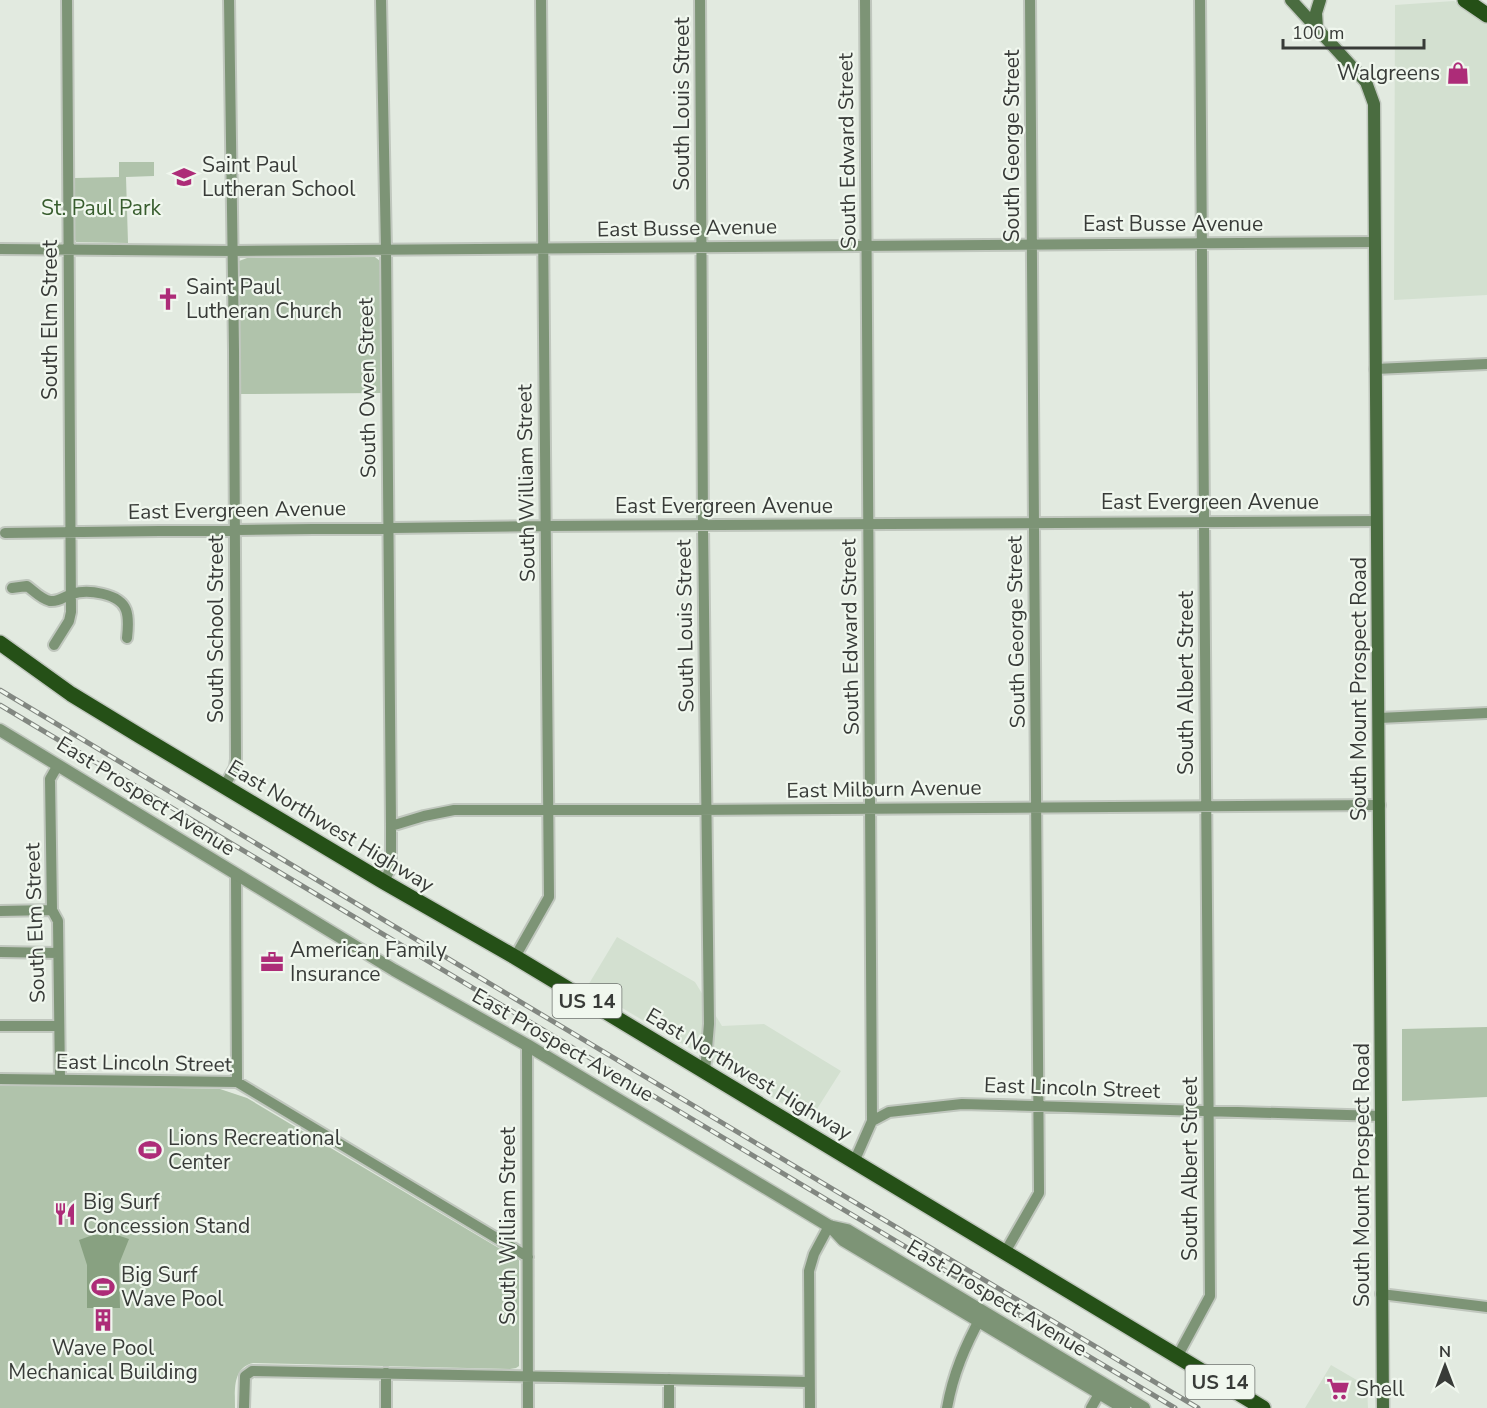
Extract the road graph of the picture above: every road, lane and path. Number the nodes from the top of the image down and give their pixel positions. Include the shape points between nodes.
1 (67, 0) edge
2 (229, 0) edge
3 (381, 0) edge
4 (541, 0) edge
5 (700, 0) edge
6 (865, 0) edge
7 (1030, 0) edge
8 (1200, 0) edge
9 (1291, 0) edge
10 (1320, 0) edge
11 (1465, 0) edge
12 (1487, 15) edge
13 (1317, 28) junction
14 (1375, 242) junction
15 (1032, 244) junction
16 (1203, 244) junction
17 (867, 245) junction
18 (702, 248) junction
19 (0, 249) edge
20 (386, 249) junction
21 (543, 249) junction
22 (70, 250) junction
23 (233, 251) junction
24 (1487, 364) edge
25 (1375, 369) junction
26 (1204, 521) junction
27 (1377, 521) junction
28 (1035, 523) junction
29 (868, 525) junction
30 (545, 526) junction
31 (703, 526) junction
32 (388, 528) junction
33 (235, 529) junction
34 (70, 532) junction
35 (6, 533) dead end
36 (12, 588) dead end
37 (71, 594) junction
38 (127, 638) dead end
39 (0, 643) edge
40 (54, 645) dead end
41 (1487, 712) edge
42 (1379, 718) junction
43 (0, 730) edge
44 (58, 765) junction
45 (224, 787) junction
46 (1380, 805) junction
47 (1206, 806) junction
48 (1037, 807) junction
49 (871, 808) junction
50 (706, 810) junction
51 (549, 811) junction
52 (391, 826) junction
53 (236, 875) junction
54 (384, 882) junction
55 (52, 910) junction
56 (0, 912) edge
57 (0, 952) edge
58 (58, 952) junction
59 (515, 957) junction
60 (0, 1026) edge
61 (59, 1026) junction
62 (527, 1045) junction
63 (705, 1072) junction
64 (0, 1079) edge
65 (60, 1080) junction
66 (237, 1082) junction
67 (1039, 1106) junction
68 (1209, 1111) junction
69 (1381, 1116) junction
70 (872, 1121) junction
71 (854, 1162) junction
72 (830, 1226) junction
73 (1004, 1254) junction
74 (528, 1257) junction
75 (1381, 1294) junction
76 (1487, 1307) edge
77 (981, 1317) junction
78 (1176, 1357) junction
79 (386, 1373) junction
80 (528, 1375) junction
81 (669, 1379) junction
82 (809, 1382) junction
83 (1102, 1389) junction
84 (244, 1408) edge
85 (386, 1408) edge
86 (528, 1408) edge
87 (669, 1408) edge
88 (810, 1408) edge
89 (948, 1408) edge
90 (1091, 1408) edge
91 (1124, 1408) edge
92 (1144, 1408) edge
93 (1263, 1408) edge
94 (1383, 1408) edge

1 - 22 street, South Elm Street
2 - 23 street, South School Street
3 - 20 street, South Owen Street
4 - 21 street, South William Street
5 - 18 street, South Louis Street
6 - 17 street, South Edward Street
7 - 15 street, South George Street
8 - 16 street, South Albert Street
9 - 13 main road, South Mount Prospect Road
10 - 13 main road
11 - 12 main road
13 - 14 main road, South Mount Prospect Road via 1371,91
14 - 16 street, East Busse Avenue
14 - 25 main road, South Mount Prospect Road
15 - 16 street, East Busse Avenue
15 - 17 street, East Busse Avenue
15 - 28 street, South George Street
16 - 26 street, South Albert Street
17 - 18 street, East Busse Avenue
17 - 29 street, South Edward Street
18 - 21 street, East Busse Avenue
18 - 31 street, South Louis Street
19 - 22 street, East Busse Avenue
20 - 21 street, East Busse Avenue
20 - 23 street, East Busse Avenue
20 - 32 street, South Owen Street
21 - 30 street, South William Street
22 - 23 street, East Busse Avenue
22 - 34 street, South Elm Street
23 - 33 street, South School Street
24 - 25 street
25 - 27 main road, South Mount Prospect Road
26 - 27 street, East Evergreen Avenue
26 - 28 street, East Evergreen Avenue
26 - 47 street, South Albert Street
27 - 42 main road, South Mount Prospect Road
28 - 29 street, East Evergreen Avenue
28 - 48 street, South George Street
29 - 31 street, East Evergreen Avenue
29 - 49 street, South Edward Street
30 - 31 street, East Evergreen Avenue
30 - 32 street, East Evergreen Avenue
30 - 51 street, South William Street
31 - 50 street, South Louis Street
32 - 33 street, East Evergreen Avenue
32 - 52 street, South Owen Street
33 - 34 street, East Evergreen Avenue
33 - 45 street, South School Street via 236,759
34 - 35 street, East Evergreen Avenue
34 - 37 street, South Elm Street
36 - 37 street via 27,586 53,602
37 - 38 street via 96,593 122,602 128,617
37 - 40 street, South Elm Street via 71,617
39 - 45 main road, East Northwest Highway / US 14 via 71,693
41 - 42 street
42 - 46 main road, South Mount Prospect Road
43 - 44 street, East Prospect Avenue
44 - 53 street, East Prospect Avenue
44 - 55 street, South Elm Street via 50,779
45 - 54 main road, East Northwest Highway / US 14
46 - 47 street, East Milburn Avenue
46 - 69 main road, South Mount Prospect Road
47 - 48 street, East Milburn Avenue
47 - 68 street, South Albert Street
48 - 49 street, East Milburn Avenue
48 - 67 street, South George Street
49 - 50 street, East Milburn Avenue
49 - 70 street, South Edward Street
50 - 51 street, East Milburn Avenue
50 - 63 street, South Louis Street via 709,1024
51 - 52 street, East Milburn Avenue via 444,811
51 - 59 street, South William Street via 549,897
52 - 54 street, South Owen Street via 391,867
53 - 62 street, East Prospect Avenue
53 - 66 street
54 - 59 main road, East Northwest Highway / US 14
55 - 56 street
55 - 58 street, South Elm Street via 58,921
57 - 58 street
58 - 61 street, South Elm Street
59 - 63 main road, East Northwest Highway / US 14
60 - 61 street
61 - 65 street, South Elm Street
62 - 72 street, East Prospect Avenue
62 - 74 street, South William Street
63 - 71 main road, East Northwest Highway / US 14
64 - 65 street, East Lincoln Street
65 - 66 street, East Lincoln Street
66 - 74 street, East Lincoln Street
67 - 68 street, East Lincoln Street
67 - 70 street, East Lincoln Street via 947,1105 889,1112
67 - 73 street, South George Street via 1039,1193
68 - 69 street, East Lincoln Street
68 - 78 street, South Albert Street via 1210,1296
69 - 75 main road, South Mount Prospect Road
70 - 71 street, South Edward Street
71 - 73 main road, East Northwest Highway / US 14
72 - 77 street, East Prospect Avenue via 847,1230
72 - 82 street via 809,1271
73 - 78 main road, East Northwest Highway / US 14
74 - 80 street, South William Street
75 - 76 street
75 - 94 main road, South Mount Prospect Road
77 - 83 street, East Prospect Avenue
77 - 89 street via 961,1355 951,1383
78 - 93 main road, East Northwest Highway / US 14
79 - 80 street
79 - 84 street via 252,1371 245,1376
79 - 85 street
80 - 81 street
80 - 86 street, South William Street
81 - 82 street
81 - 87 street
82 - 88 street
83 - 90 street
83 - 91 street, East Prospect Avenue
83 - 92 street, East Prospect Avenue

